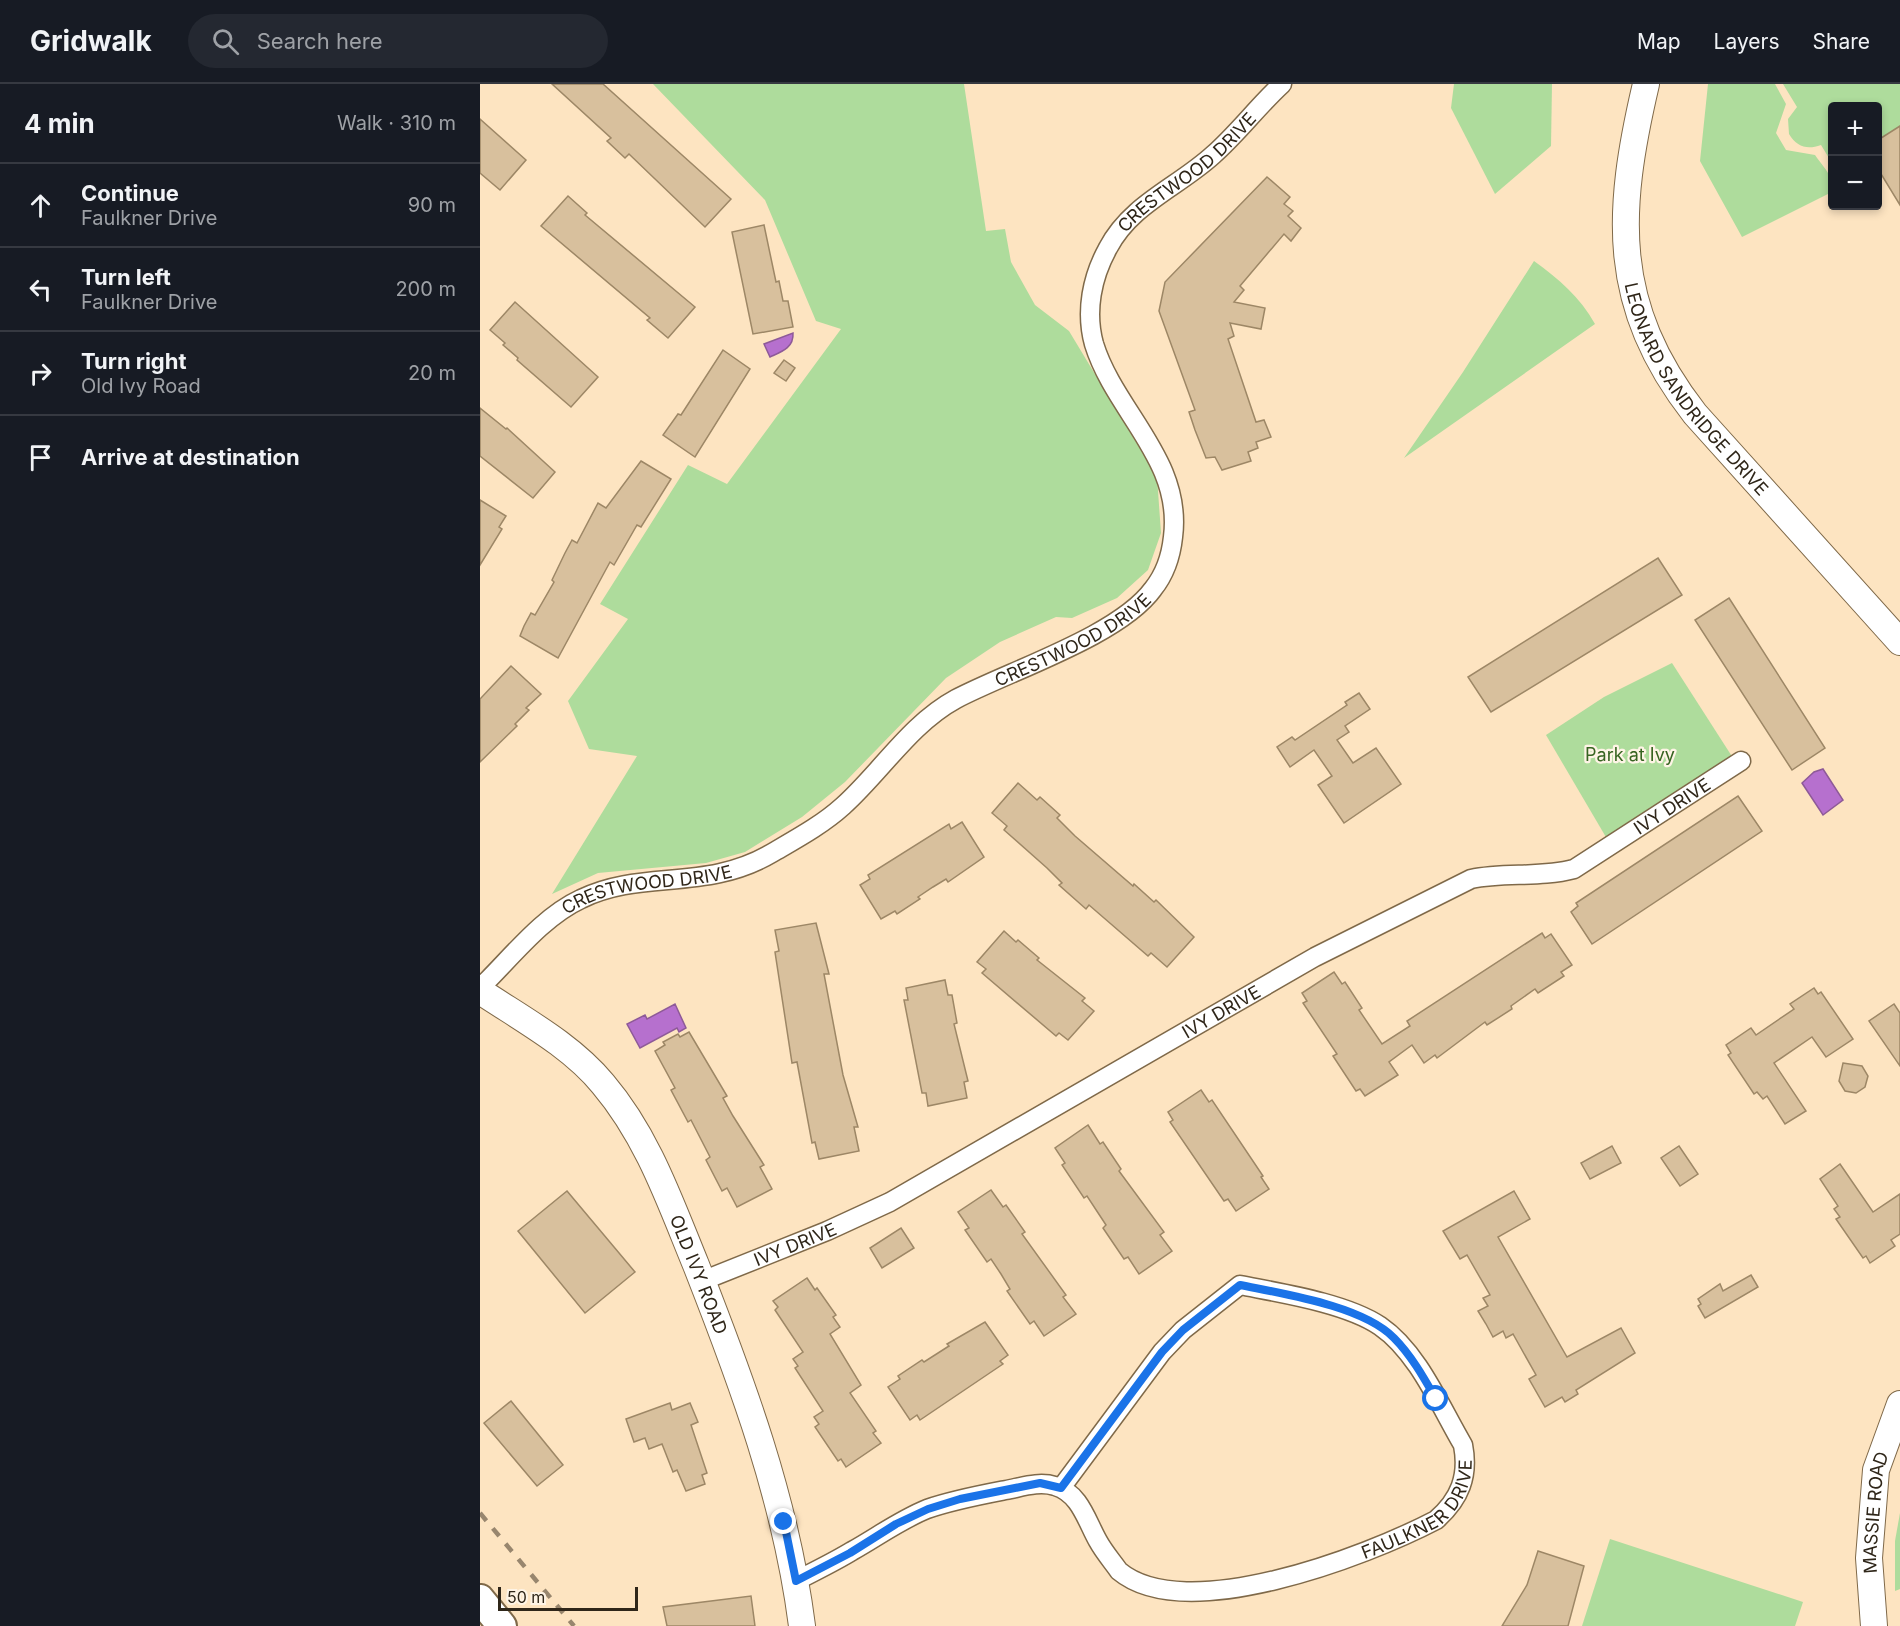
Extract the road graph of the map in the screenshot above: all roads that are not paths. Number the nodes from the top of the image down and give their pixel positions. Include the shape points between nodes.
1 (1282, 84) edge
2 (1646, 84) edge
3 (1900, 642) edge
4 (1742, 761) dead end
5 (480, 989) edge
6 (702, 1281) junction
7 (1900, 1404) edge
8 (1061, 1488) junction
9 (796, 1581) junction
10 (480, 1599) edge
11 (502, 1626) edge
12 (802, 1626) edge
13 (1874, 1626) edge

1 - 5 street, CRESTWOOD DRIVE via 1216,153 1125,222 1109,244 1096,276 1090,317 1094,341 1102,364 1164,469 1171,494 1175,524 1171,554 1155,588 1110,626 938,710 817,827 756,862 719,875 635,884 581,898 547,923
2 - 3 street, LEONARD SANDRIDGE DRIVE via 1629,161 1624,200 1625,241 1639,312 1657,355 1678,392 1703,423
4 - 6 street, IVY DRIVE via 1574,869 1555,874 1471,879 1315,957 890,1202
5 - 6 street, OLD IVY ROAD via 572,1054 617,1100 659,1174
6 - 9 street, OLD IVY ROAD via 769,1466
7 - 13 street, MASSIE ROAD via 1876,1470 1869,1558
8 - 8 street, FAULKNER DRIVE via 1080,1506 1099,1543 1137,1588 1166,1601 1197,1606 1244,1600 1320,1578 1437,1520 1460,1492 1465,1458 1463,1445 1420,1371 1395,1338 1379,1325 1297,1296 1240,1285 1183,1330 1162,1352
8 - 9 street via 1040,1483 928,1509
9 - 12 street, OLD IVY ROAD
10 - 11 main road

